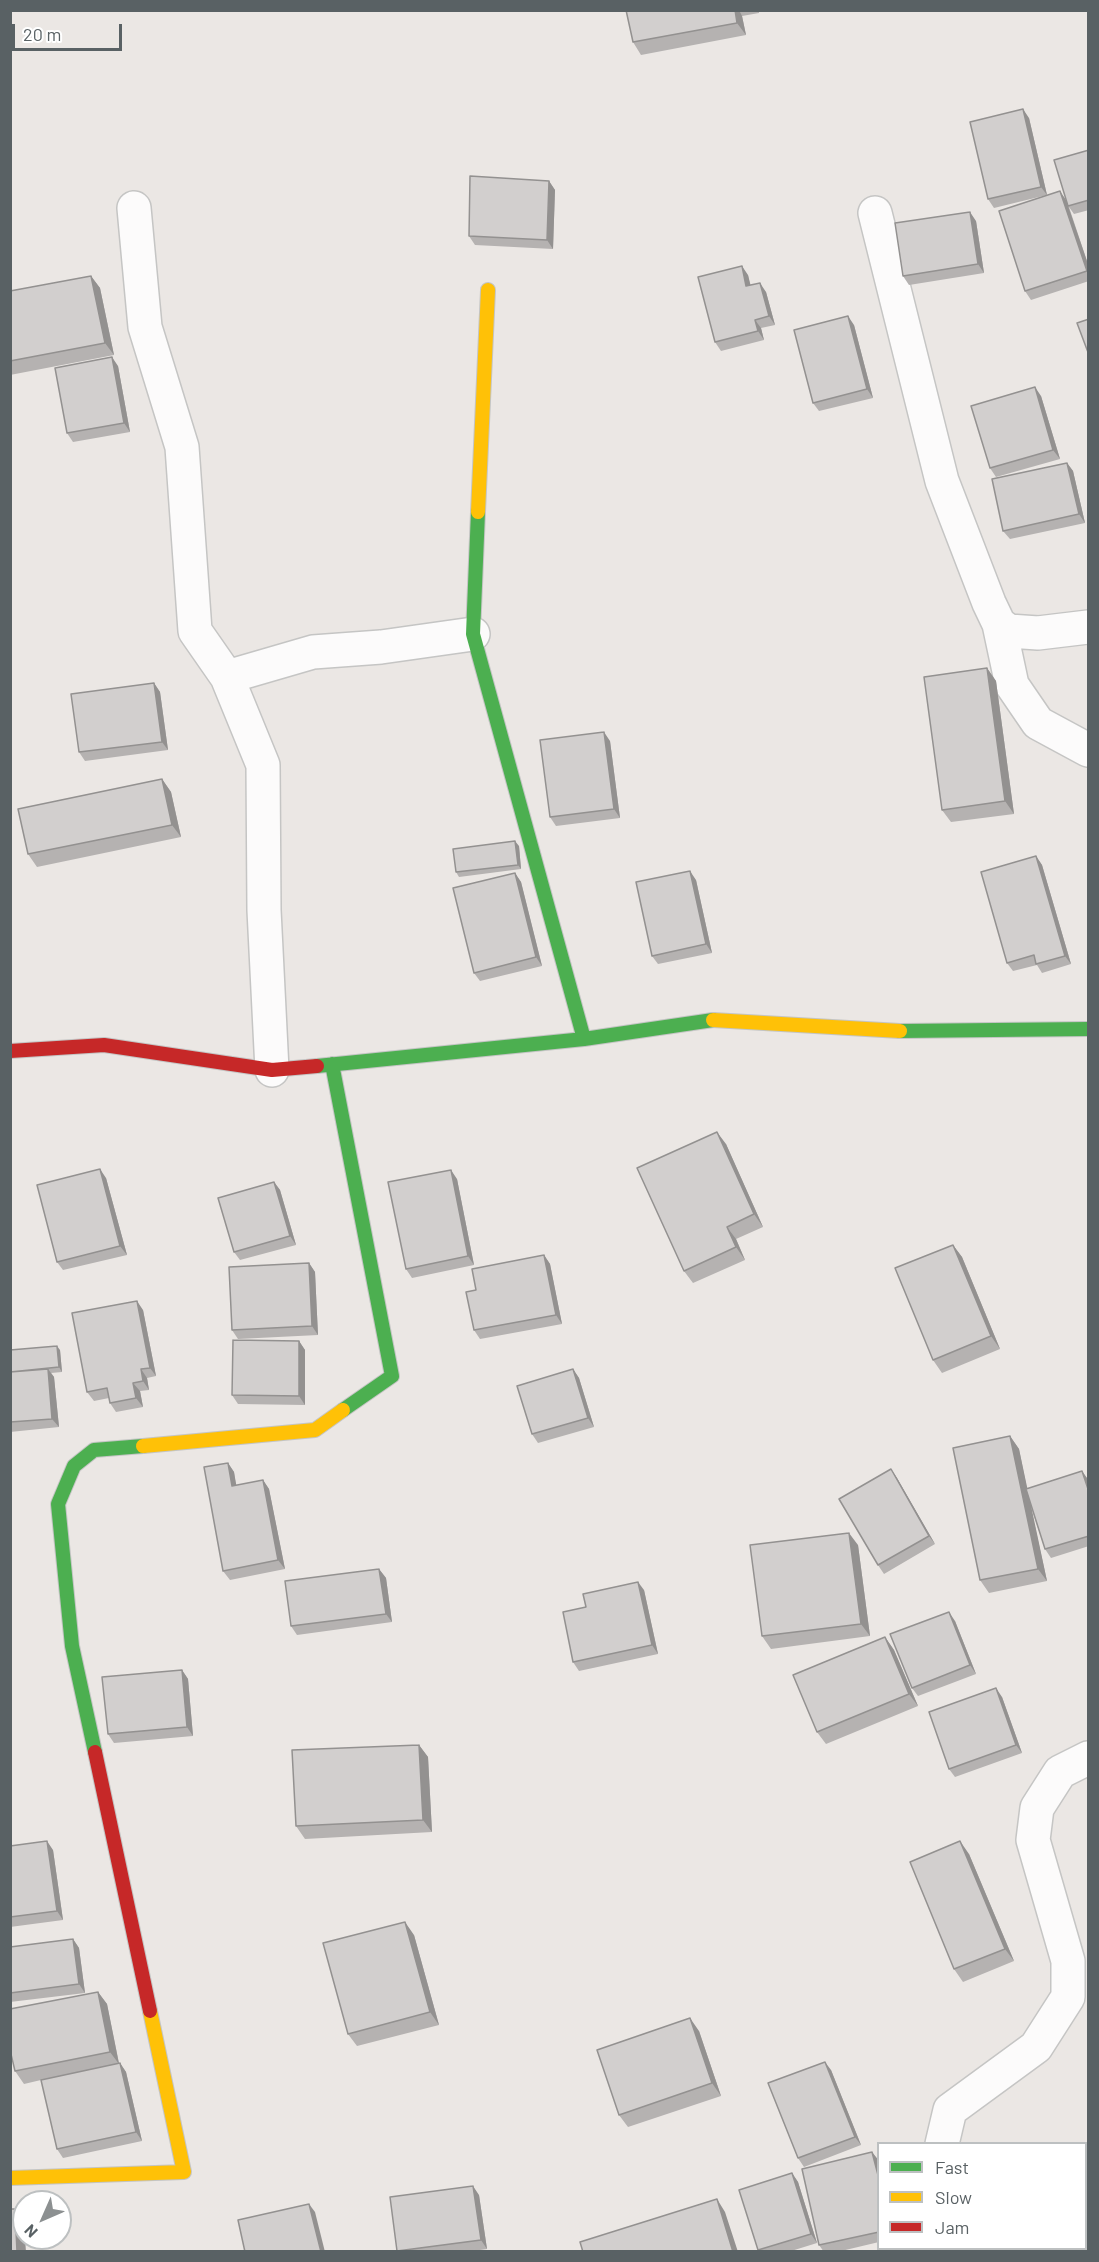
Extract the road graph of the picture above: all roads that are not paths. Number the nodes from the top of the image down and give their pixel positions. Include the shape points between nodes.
1 (134, 208) dead end
2 (875, 213) dead end
3 (488, 290) dead end
4 (999, 624) junction
5 (1089, 627) edge
6 (473, 634) junction
7 (226, 677) junction
8 (1089, 750) edge
9 (1089, 1029) edge
10 (584, 1040) junction
11 (10, 1052) edge
12 (332, 1064) junction
13 (272, 1070) junction
14 (1089, 1758) edge
15 (942, 2142) edge
16 (10, 2178) edge

1 - 7 street via 145,327 182,447 195,631
2 - 4 street via 942,481
3 - 6 street
4 - 5 street via 1010,631 1038,633
4 - 8 street via 1012,685 1038,723
6 - 7 street via 313,652
6 - 10 street
7 - 13 street via 263,765 264,910
9 - 10 street via 918,1032 706,1020
10 - 12 street
11 - 13 street via 104,1045
12 - 13 street
12 - 16 street via 392,1376 315,1430 94,1450 74,1466 58,1504 72,1646 184,2172
14 - 15 street via 1060,1772 1037,1808 1033,1840 1068,1961 1068,1997 1036,2047 950,2110

